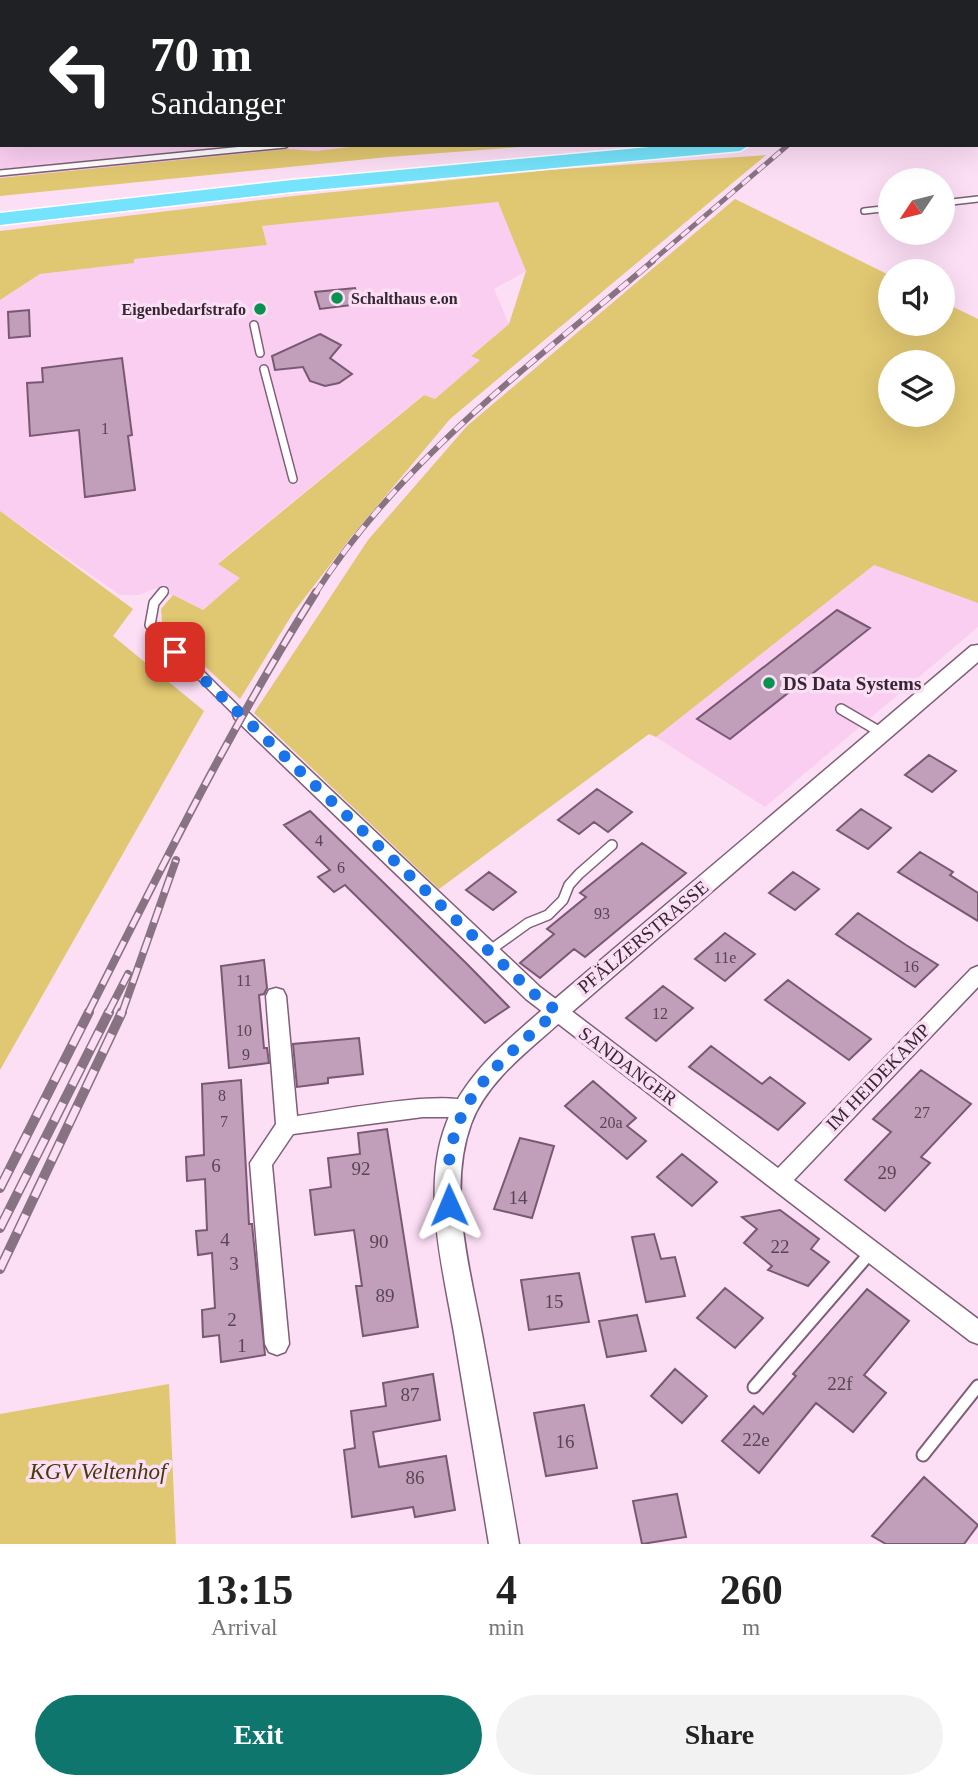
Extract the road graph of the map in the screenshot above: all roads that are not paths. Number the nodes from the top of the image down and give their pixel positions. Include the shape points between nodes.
1 (265, 147) edge
2 (588, 147) edge
3 (716, 147) edge
4 (0, 173) edge
5 (978, 199) edge
6 (956, 202) edge
7 (0, 205) edge
8 (52, 207) junction
9 (878, 209) edge
10 (864, 211) dead end
11 (0, 220) edge
12 (254, 326) dead end
13 (260, 353) dead end
14 (264, 369) dead end
15 (293, 479) dead end
16 (164, 591) dead end
17 (977, 655) edge
18 (841, 709) dead end
19 (241, 715) joint
20 (882, 733) junction
21 (612, 845) dead end
22 (489, 951) junction
23 (978, 974) edge
24 (276, 996) dead end
25 (557, 1011) junction
26 (464, 1108) junction
27 (287, 1126) junction
28 (779, 1181) junction
29 (871, 1252) junction
30 (978, 1333) edge
31 (277, 1344) dead end
32 (978, 1385) edge
33 (754, 1387) dead end
34 (923, 1455) dead end
35 (504, 1544) edge

1 - 4 lane
2 - 8 highway via 326,171
3 - 8 highway
5 - 6 lane
7 - 8 highway
8 - 11 highway
9 - 10 lane
12 - 13 lane
14 - 15 lane
16 - 19 lane, SANDANGER via 154,603 150,625
17 - 20 street, PFÄLZERSTRASSE
18 - 20 lane
19 - 22 street, SANDANGER
20 - 25 street, PFÄLZERSTRASSE
21 - 22 lane via 579,874 548,915 528,923
22 - 25 street, SANDANGER
23 - 28 street, IM HEIDEKAMP
24 - 27 street
25 - 26 street, PFÄLZERSTRASSE via 497,1065
25 - 28 street, SANDANGER
26 - 27 street via 423,1108
26 - 35 street, PFÄLZERSTRASSE via 449,1157 450,1224
27 - 31 street via 261,1163
28 - 29 street, SANDANGER
29 - 30 street, SANDANGER
29 - 33 lane
32 - 34 lane

